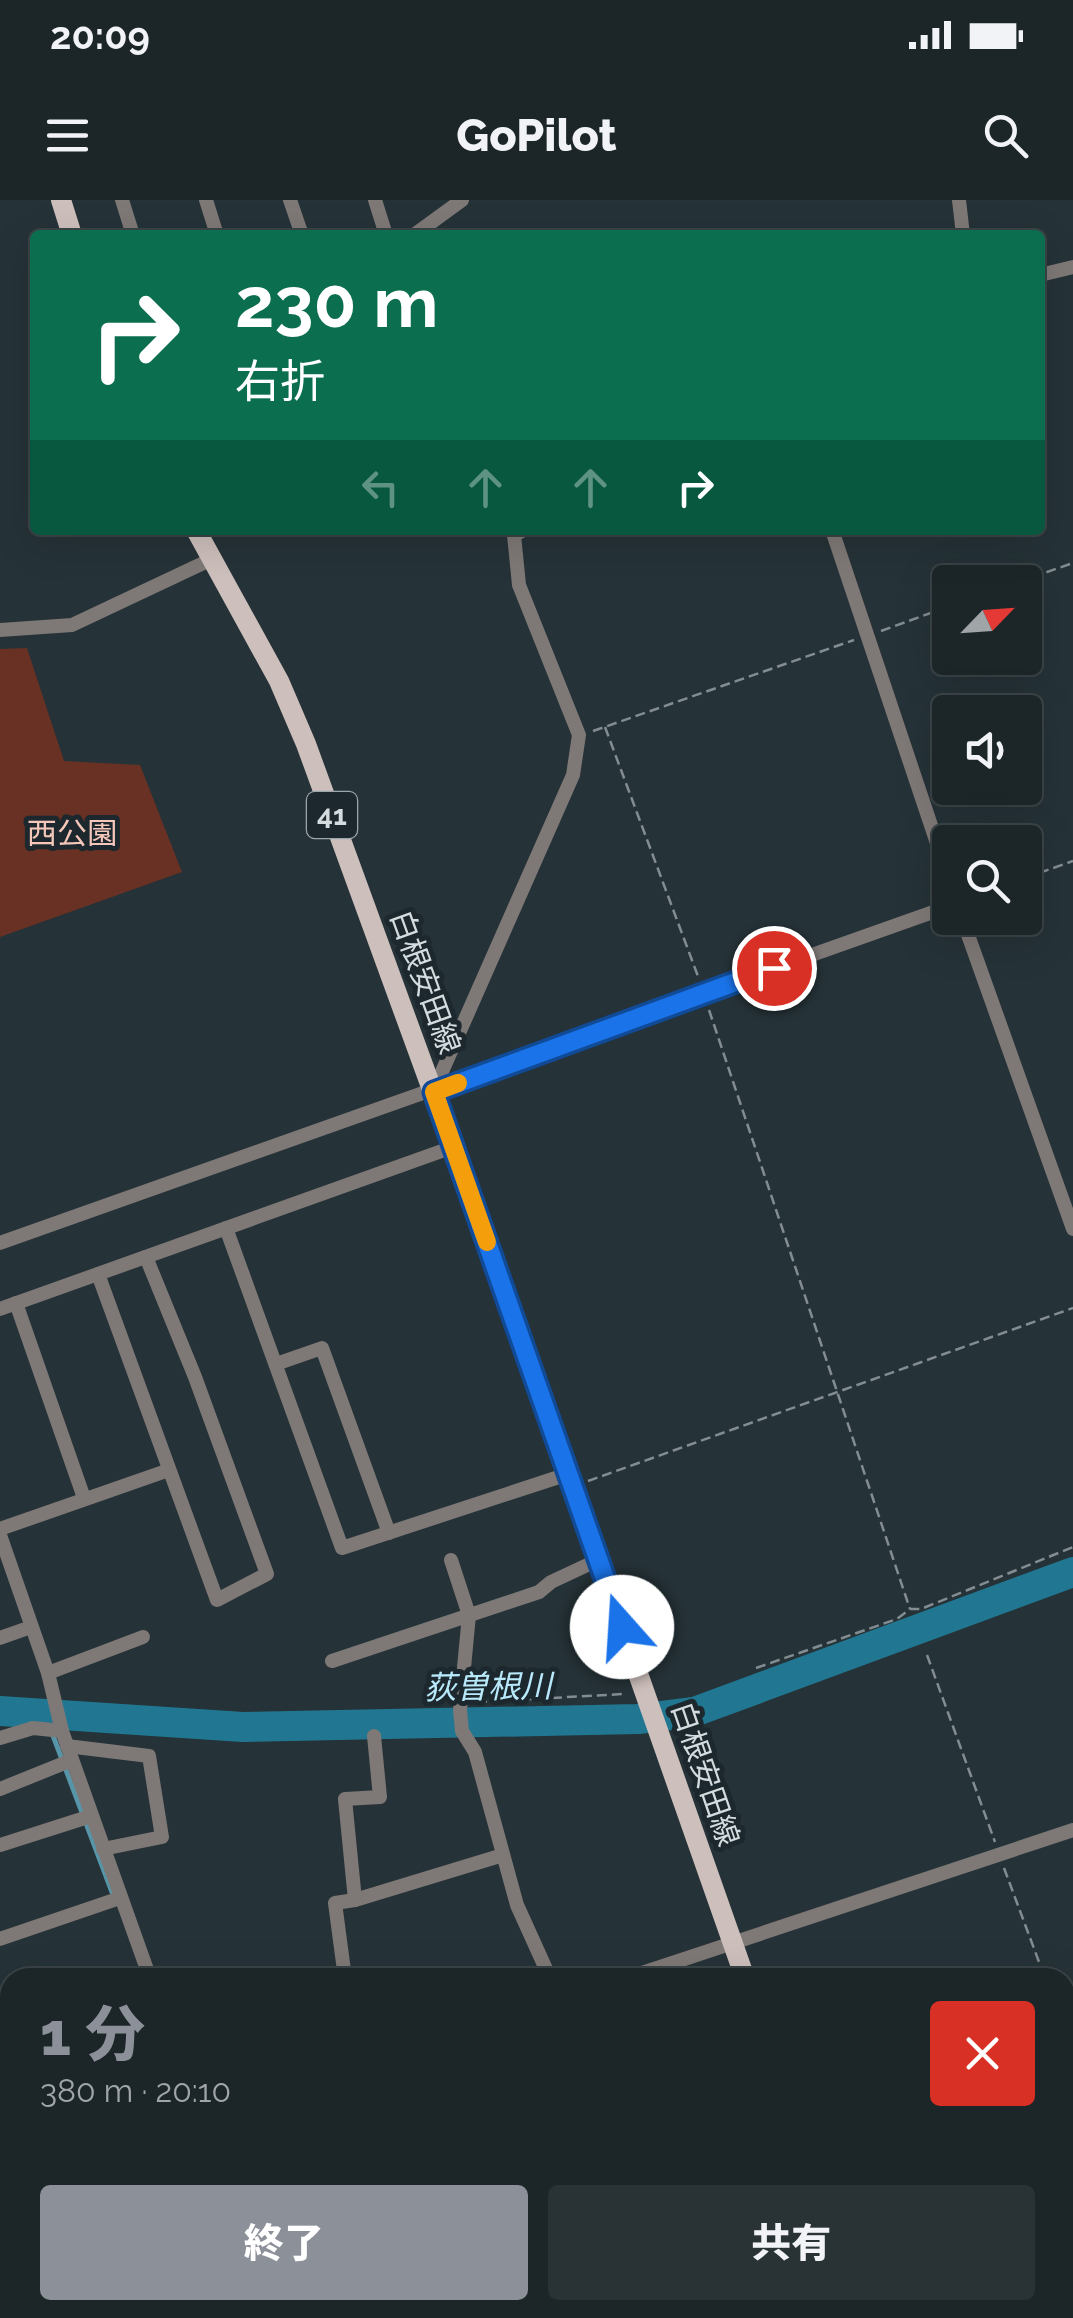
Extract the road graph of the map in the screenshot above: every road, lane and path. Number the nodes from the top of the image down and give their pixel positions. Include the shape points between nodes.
1 (61, 200) edge
2 (122, 200) edge
3 (206, 200) edge
4 (290, 200) edge
5 (375, 200) edge
6 (462, 200) edge
7 (959, 200) edge
8 (70, 230) edge
9 (132, 230) edge
10 (215, 230) edge
11 (300, 230) edge
12 (384, 230) edge
13 (421, 230) edge
14 (962, 230) edge
15 (1073, 268) edge
16 (1045, 274) edge
17 (514, 535) edge
18 (834, 535) edge
19 (205, 546) edge
20 (1073, 563) edge
21 (1042, 574) edge
22 (932, 612) edge
23 (0, 630) edge
24 (866, 636) junction
25 (932, 829) edge
26 (1073, 860) edge
27 (1042, 872) edge
28 (932, 912) edge
29 (968, 935) edge
30 (704, 993) junction
31 (434, 1092) junction
32 (453, 1146) junction
33 (226, 1228) junction
34 (1073, 1229) edge
35 (0, 1243) edge
36 (146, 1257) junction
37 (98, 1274) junction
38 (16, 1303) junction
39 (1073, 1308) edge
40 (0, 1309) edge
41 (276, 1364) junction
42 (838, 1391) junction
43 (170, 1470) junction
44 (570, 1480) junction
45 (84, 1498) junction
46 (0, 1532) edge
47 (389, 1532) junction
48 (1073, 1548) edge
49 (451, 1560) dead end
50 (598, 1560) junction
51 (910, 1609) junction
52 (470, 1615) junction
53 (31, 1627) junction
54 (143, 1637) dead end
55 (0, 1638) edge
56 (927, 1656) dead end
57 (332, 1661) dead end
58 (756, 1668) dead end
59 (48, 1673) junction
60 (645, 1694) junction
61 (460, 1706) junction
62 (62, 1731) junction
63 (374, 1736) dead end
64 (0, 1738) edge
65 (69, 1753) junction
66 (0, 1788) edge
67 (91, 1816) junction
68 (1073, 1830) edge
69 (0, 1845) edge
70 (103, 1849) junction
71 (999, 1854) junction
72 (503, 1855) junction
73 (120, 1898) junction
74 (356, 1900) junction
75 (0, 1939) edge
76 (733, 1944) junction
77 (146, 1968) edge
78 (344, 1968) edge
79 (545, 1968) edge
80 (659, 1968) edge
81 (742, 1968) edge
82 (1041, 1968) edge

1 - 8 main road
2 - 9 street
3 - 10 street
4 - 11 street
5 - 12 street
6 - 13 street
7 - 14 street
15 - 16 street
17 - 31 street via 518,585 579,735 573,775
18 - 24 street
19 - 23 street via 72,625
19 - 31 main road, 白根安田線 / 41 via 306,744
20 - 21 path
22 - 24 path
24 - 25 street
24 - 30 path via 604,727
26 - 27 path
28 - 30 street
29 - 34 street
30 - 31 street
30 - 42 path
31 - 32 main road, 白根安田線 / 41
31 - 35 street
32 - 33 street
32 - 44 main road, 白根安田線 / 41
33 - 36 street
33 - 41 street
36 - 37 street
36 - 43 street via 267,1574 216,1600
37 - 38 street
37 - 43 street
38 - 40 street
38 - 45 street
39 - 42 path
41 - 47 street via 322,1348
41 - 47 street via 342,1548
42 - 44 path
42 - 51 path
43 - 45 street
44 - 47 street
44 - 50 main road, 白根安田線 / 41
45 - 46 street
46 - 53 street
48 - 51 path
49 - 52 street
50 - 52 street via 538,1592
50 - 60 main road, 白根安田線 / 41
51 - 58 path via 898,1619
52 - 57 street
52 - 61 street
53 - 55 street
53 - 59 street
54 - 59 street
56 - 71 path
59 - 62 street
60 - 61 path
60 - 76 main road, 白根安田線 / 41
61 - 72 street via 462,1731
62 - 64 street via 32,1728
62 - 65 street
63 - 74 street via 380,1797 346,1799
65 - 66 street
65 - 67 street
65 - 70 street via 150,1756 162,1838
67 - 69 street
67 - 70 street
68 - 71 street
70 - 73 street
71 - 76 street
71 - 82 path
72 - 74 street
72 - 79 street
73 - 75 street
73 - 77 street
74 - 78 street via 335,1903
76 - 80 street
76 - 81 main road, 白根安田線 / 41

